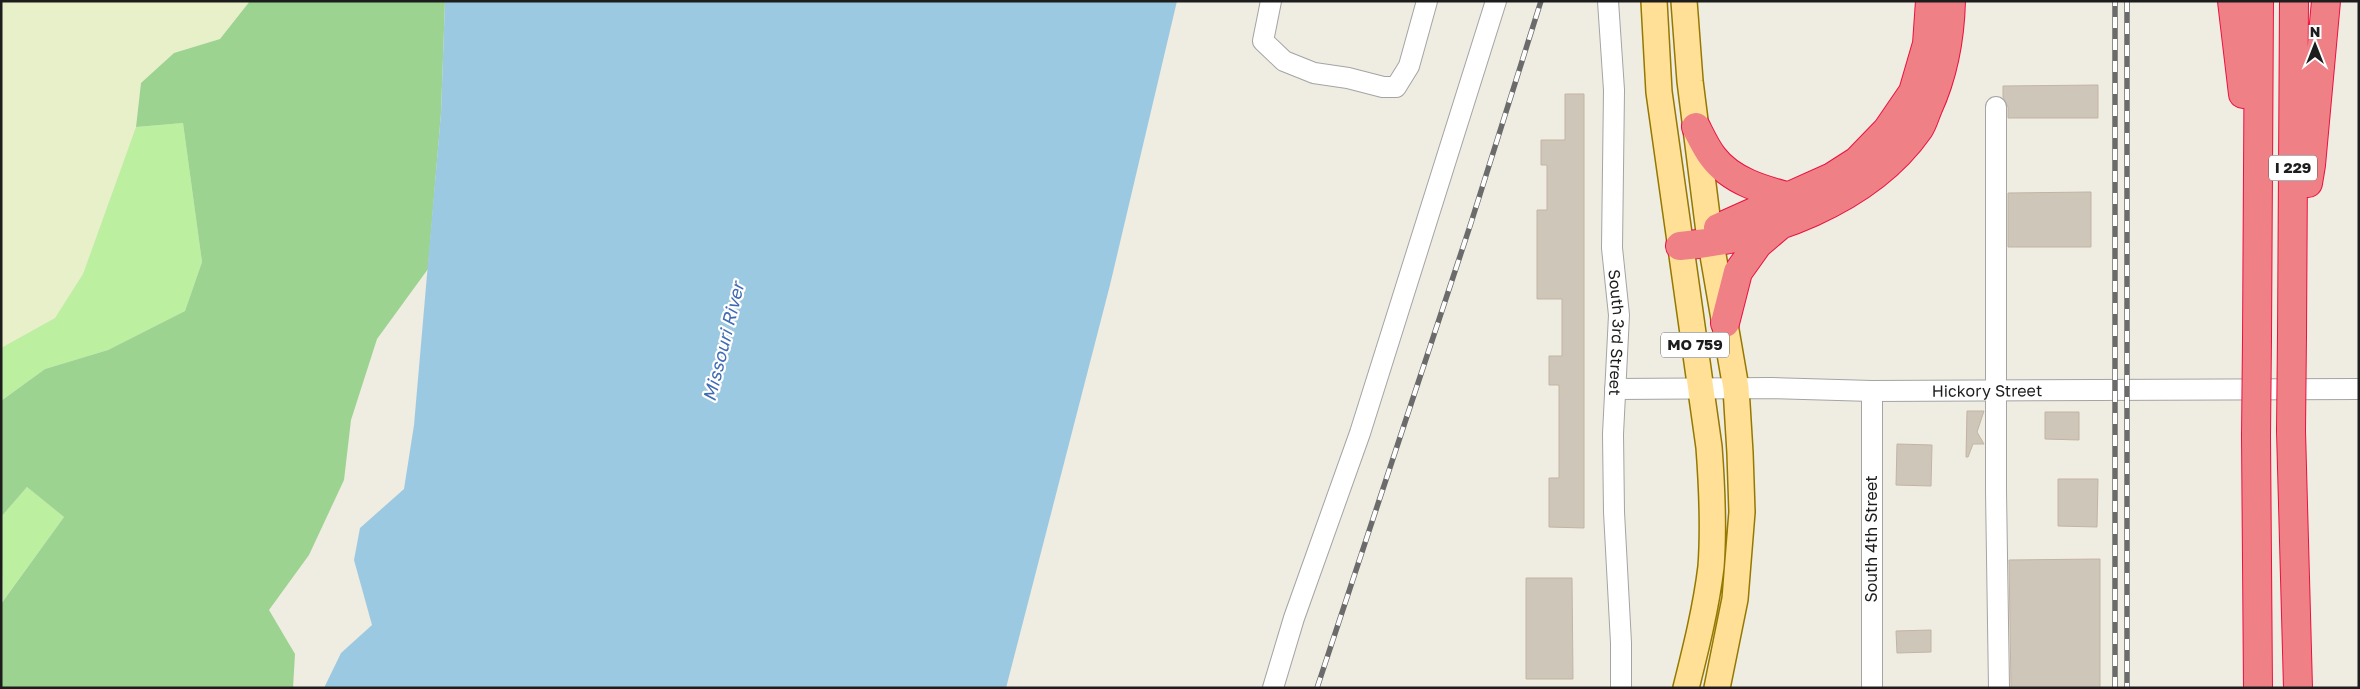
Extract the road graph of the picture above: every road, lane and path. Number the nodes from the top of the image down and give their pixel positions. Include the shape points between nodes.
1 (1271, 1) edge
2 (1427, 1) edge
3 (1496, 1) edge
4 (1608, 1) edge
5 (1654, 1) edge
6 (1684, 1) edge
7 (1930, 1) edge
8 (1951, 1) edge
9 (2232, 1) edge
10 (2259, 1) edge
11 (2294, 1) edge
12 (2326, 1) edge
13 (1996, 107) dead end
14 (1696, 127) junction
15 (1790, 197) junction
16 (2258, 224) junction
17 (1778, 227) junction
18 (1710, 238) junction
19 (1680, 246) junction
20 (2293, 253) junction
21 (1725, 323) junction
22 (1701, 388) junction
23 (1736, 388) junction
24 (1615, 389) junction
25 (2359, 389) edge
26 (1996, 390) junction
27 (1872, 391) junction
28 (1273, 688) edge
29 (1621, 688) edge
30 (1686, 688) edge
31 (1717, 688) edge
32 (1872, 688) edge
33 (1999, 688) edge
34 (2258, 688) edge
35 (2298, 688) edge

1 - 2 street via 1263,41 1284,61 1314,73 1383,87 1396,87 1409,66
3 - 28 street via 1360,434 1294,618
4 - 24 street, South 3rd Street via 1614,90 1612,248 1618,315
5 - 19 main road, MO 759 via 1659,92
6 - 14 main road, MO 759
7 - 15 highway via 1927,44 1913,92 1887,130 1857,161
8 - 17 highway via 1950,34 1940,82 1919,128 1892,161 1853,191
9 - 16 highway
10 - 16 highway, I 229
11 - 20 highway, I 229
12 - 20 highway via 2311,165
13 - 26 street
14 - 15 highway via 1713,158 1733,175 1760,189
14 - 18 main road, MO 759
15 - 18 highway
16 - 34 highway, I 229, bridge
17 - 18 highway
17 - 21 highway via 1758,244 1738,272
18 - 19 highway
18 - 21 main road, MO 759
19 - 22 main road, MO 759
20 - 35 highway, I 229, bridge via 2291,431
21 - 23 main road, MO 759
22 - 23 street, Hickory Street
22 - 24 street, Hickory Street
22 - 30 main road, MO 759 via 1713,504 1710,567
23 - 27 street, Hickory Street
23 - 31 main road, MO 759 via 1742,512 1735,599
24 - 29 street, South 3rd Street via 1614,512
25 - 26 street, Hickory Street
26 - 27 street, Hickory Street
26 - 33 street
27 - 32 street, South 4th Street

